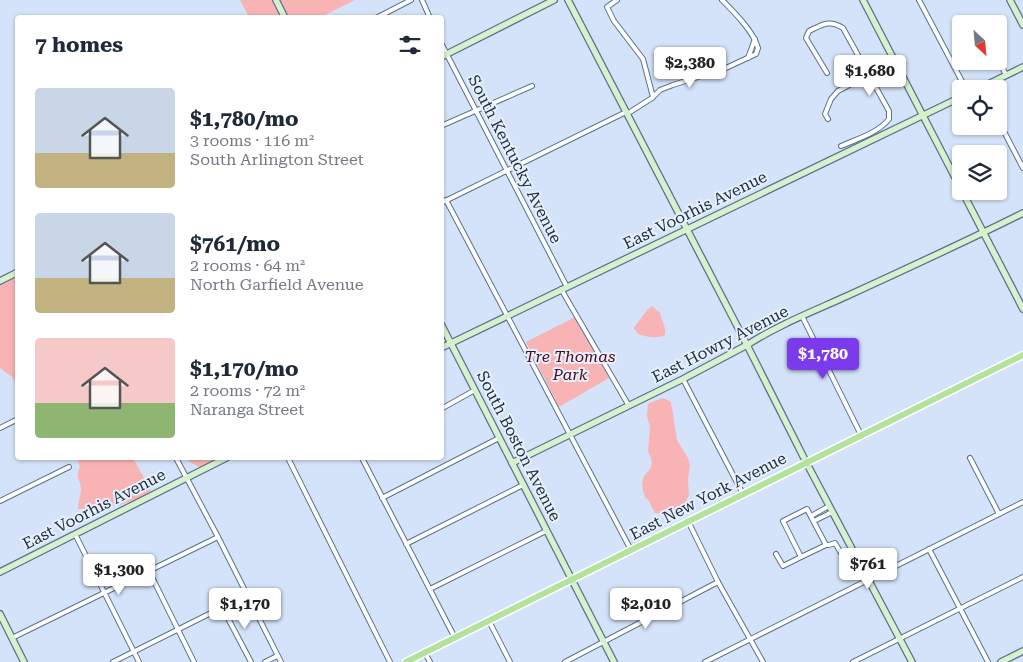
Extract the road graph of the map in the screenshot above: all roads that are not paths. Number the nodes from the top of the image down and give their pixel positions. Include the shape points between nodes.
1 (276, 0) edge
2 (411, 0) edge
3 (422, 0) edge
4 (554, 0) edge
5 (568, 0) edge
6 (617, 0) edge
7 (722, 0) edge
8 (863, 0) edge
9 (919, 0) edge
10 (1010, 0) edge
11 (284, 15) edge
12 (382, 15) edge
13 (429, 15) edge
14 (1023, 25) edge
15 (444, 55) edge
16 (895, 62) junction
17 (1023, 67) edge
18 (1004, 70) edge
19 (827, 73) dead end
20 (868, 74) junction
21 (1006, 75) junction
22 (961, 80) edge
23 (996, 80) edge
24 (532, 86) dead end
25 (653, 97) junction
26 (952, 101) edge
27 (475, 110) junction
28 (626, 113) junction
29 (922, 115) junction
30 (828, 119) dead end
31 (444, 125) edge
32 (1006, 135) edge
33 (841, 146) dead end
34 (1023, 168) edge
35 (507, 170) junction
36 (952, 171) edge
37 (446, 200) joint
38 (967, 200) edge
39 (1023, 212) edge
40 (687, 229) junction
41 (984, 232) junction
42 (15, 274) edge
43 (0, 281) edge
44 (564, 288) junction
45 (1023, 309) edge
46 (507, 316) junction
47 (802, 316) junction
48 (444, 330) edge
49 (451, 343) junction
50 (747, 345) junction
51 (444, 346) edge
52 (1023, 355) edge
53 (683, 379) junction
54 (475, 390) junction
55 (444, 406) edge
56 (629, 406) junction
57 (15, 420) edge
58 (0, 428) edge
59 (570, 434) junction
60 (861, 435) junction
61 (499, 438) junction
62 (970, 458) dead end
63 (177, 460) edge
64 (222, 460) edge
65 (289, 460) edge
66 (363, 460) edge
67 (806, 462) junction
68 (512, 463) junction
69 (69, 467) dead end
70 (186, 478) junction
71 (523, 485) junction
72 (743, 494) junction
73 (382, 498) junction
74 (0, 501) edge
75 (1023, 502) edge
76 (831, 509) junction
77 (999, 514) junction
78 (811, 516) junction
79 (688, 521) junction
80 (814, 522) junction
81 (546, 531) junction
82 (75, 534) junction
83 (218, 537) junction
84 (406, 544) junction
85 (826, 544) junction
86 (929, 549) junction
87 (631, 550) junction
88 (840, 553) dead end
89 (776, 554) dead end
90 (802, 557) junction
91 (149, 571) junction
92 (0, 572) edge
93 (1023, 577) edge
94 (869, 579) junction
95 (571, 580) junction
96 (718, 582) junction
97 (430, 589) junction
98 (104, 592) junction
99 (247, 595) junction
100 (222, 607) junction
101 (960, 609) junction
102 (0, 614) edge
103 (489, 621) junction
104 (178, 629) junction
105 (12, 638) junction
106 (455, 638) junction
107 (751, 639) junction
108 (899, 639) junction
109 (603, 642) junction
110 (134, 651) junction
111 (1023, 651) edge
112 (425, 653) junction
113 (278, 656) junction
114 (24, 662) edge
115 (113, 662) edge
116 (139, 662) edge
117 (194, 662) edge
118 (251, 662) edge
119 (265, 662) edge
120 (281, 662) edge
121 (390, 662) edge
122 (406, 662) edge
123 (430, 662) edge
124 (510, 662) edge
125 (565, 662) edge
126 (614, 662) edge
127 (705, 662) edge
128 (763, 662) edge
129 (854, 662) edge
130 (912, 662) edge
131 (988, 662) edge
132 (1001, 662) edge

1 - 11 street
2 - 12 street
3 - 13 street
4 - 15 street
5 - 28 street
6 - 25 street via 607,8 643,59
7 - 25 street via 755,39 758,45 756,54 726,68 660,90
8 - 16 street
9 - 22 street
10 - 14 street
15 - 27 street, South Kentucky Avenue
16 - 20 street
16 - 29 street
17 - 21 street
18 - 21 street
19 - 20 street via 806,38 808,31 829,23 843,28
20 - 30 street via 838,91 825,114
20 - 33 street via 890,118 873,132
21 - 23 street
24 - 27 street
25 - 28 street
26 - 29 street, East Voorhis Avenue
27 - 31 street
27 - 35 street, South Kentucky Avenue
28 - 35 street
28 - 40 street
29 - 36 street
29 - 40 street, East Voorhis Avenue
32 - 34 street
35 - 37 street
35 - 44 street, South Kentucky Avenue
37 - 46 street
38 - 41 street
39 - 41 street, East Howry Avenue
40 - 44 street, East Voorhis Avenue
40 - 50 street
41 - 45 street
41 - 47 street, East Howry Avenue
42 - 43 street
44 - 46 street, East Voorhis Avenue
44 - 56 street, South Kentucky Avenue
46 - 49 street, East Voorhis Avenue
46 - 59 street
47 - 50 street, East Howry Avenue
47 - 60 street
48 - 49 street, South Boston Avenue
49 - 51 street, East Voorhis Avenue
49 - 54 street, South Boston Avenue
50 - 53 street, East Howry Avenue
50 - 67 street
52 - 60 main road, East New York Avenue
53 - 56 street, East Howry Avenue
53 - 72 street
54 - 55 street
54 - 61 street, South Boston Avenue
56 - 59 street, East Howry Avenue
57 - 58 street
59 - 68 street, East Howry Avenue
59 - 87 street
60 - 67 main road, East New York Avenue
61 - 68 street, South Boston Avenue
61 - 73 street
62 - 77 street
63 - 70 street
64 - 70 street, East Voorhis Avenue
65 - 121 street
66 - 73 street
67 - 72 main road, East New York Avenue
67 - 76 street
68 - 71 street, South Boston Avenue
69 - 74 street
70 - 82 street, East Voorhis Avenue
70 - 83 street
71 - 81 street, South Boston Avenue
71 - 84 street
72 - 79 main road, East New York Avenue
73 - 84 street
75 - 77 street
76 - 78 street
76 - 80 street
76 - 94 street
77 - 86 street
78 - 80 street
78 - 90 street via 807,509 783,521
79 - 87 main road, East New York Avenue
79 - 96 street
80 - 85 street
81 - 95 street, South Boston Avenue
81 - 97 street
82 - 92 street, East Voorhis Avenue
82 - 98 street
83 - 91 street
83 - 99 street
84 - 97 street
85 - 88 street via 835,542
85 - 90 street
86 - 94 street
86 - 101 street
87 - 95 main road, East New York Avenue
89 - 90 street via 783,566
91 - 98 street
91 - 104 street
93 - 101 street
94 - 107 street
94 - 108 street
95 - 103 main road, East New York Avenue
95 - 109 street, South Boston Avenue
96 - 107 street
96 - 109 street
97 - 106 street
98 - 105 street
98 - 110 street
99 - 100 street
99 - 113 street
100 - 104 street
100 - 118 street
101 - 108 street
101 - 131 street
102 - 105 street
103 - 106 main road, East New York Avenue
103 - 124 street
104 - 110 street
104 - 117 street
105 - 114 street
106 - 112 main road, East New York Avenue
107 - 127 street
107 - 128 street
108 - 129 street
108 - 130 street
109 - 125 street
109 - 126 street, South Boston Avenue
110 - 115 street
110 - 116 street
111 - 132 street
112 - 122 main road, East New York Avenue
112 - 123 street
113 - 119 street
113 - 120 street

